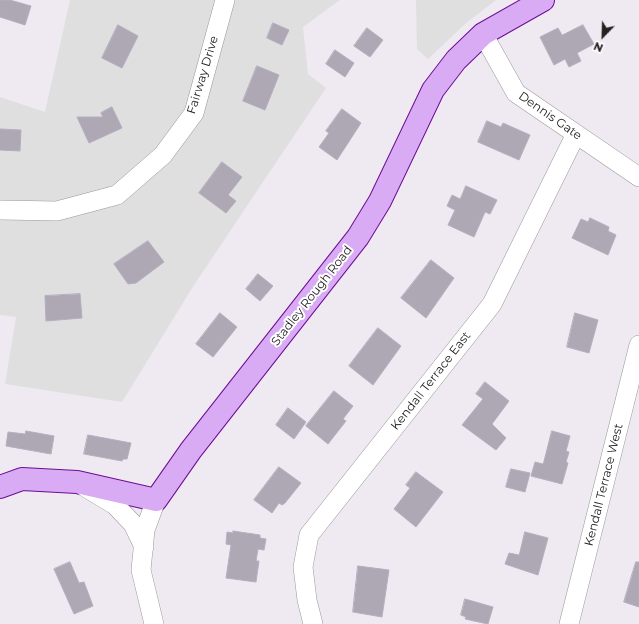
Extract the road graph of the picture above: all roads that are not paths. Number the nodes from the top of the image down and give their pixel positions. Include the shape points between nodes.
1 (224, 0) edge
2 (543, 0) edge
3 (483, 34) junction
4 (576, 134) junction
5 (639, 177) edge
6 (0, 210) edge
7 (639, 345) edge
8 (77, 482) junction
9 (0, 487) edge
10 (156, 500) junction
11 (144, 547) junction
12 (154, 624) edge
13 (313, 624) edge
14 (569, 624) edge

1 - 6 street, Fairway Drive via 194,113 162,155 117,195 57,211
2 - 3 main road, Stadley Rough Road
3 - 4 street, Dennis Gate via 516,93
3 - 10 main road, Stadley Rough Road via 456,60 433,90 380,201 358,237 191,450
4 - 5 street, Dennis Gate
4 - 13 street, Kendall Terrace East via 492,304 309,535 303,568
7 - 14 street, Kendall Terrace West
8 - 9 main road via 22,479
8 - 10 main road
8 - 11 street via 115,505 133,524
10 - 11 street, Stadley Rough Road via 145,530
11 - 12 street, Stadley Rough Road via 141,570

